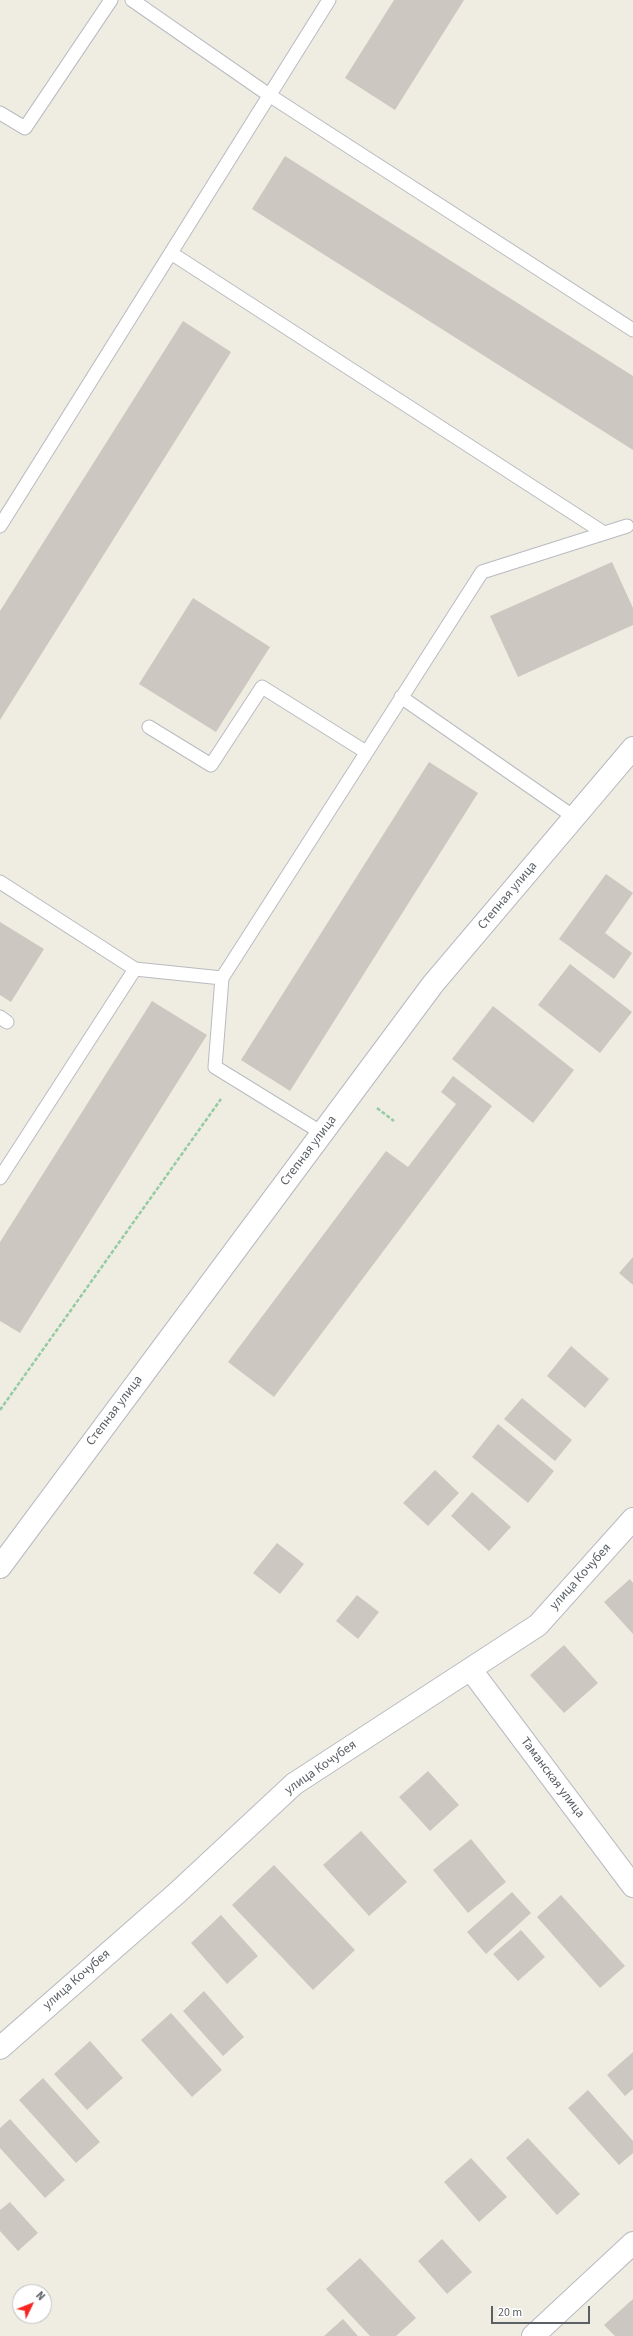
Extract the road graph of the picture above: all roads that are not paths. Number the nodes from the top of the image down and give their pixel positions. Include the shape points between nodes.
1 (111, 0) edge
2 (132, 0) edge
3 (329, 0) edge
4 (269, 95) junction
5 (0, 113) edge
6 (171, 253) junction
7 (633, 330) edge
8 (631, 524) edge
9 (0, 526) edge
10 (604, 533) junction
11 (402, 697) junction
12 (149, 728) dead end
13 (633, 748) edge
14 (366, 752) junction
15 (574, 817) junction
16 (0, 882) edge
17 (136, 969) junction
18 (222, 978) junction
19 (322, 1133) junction
20 (0, 1178) edge
21 (633, 1519) edge
22 (0, 1567) edge
23 (471, 1670) junction
24 (633, 1886) edge
25 (0, 2048) edge
26 (633, 2243) edge
27 (532, 2336) edge

1 - 5 lane via 26,128
2 - 4 lane
3 - 4 lane
4 - 6 lane
4 - 7 lane
6 - 9 lane
6 - 10 lane
8 - 10 lane
10 - 11 lane via 482,572
11 - 14 lane
11 - 15 lane
12 - 14 lane via 211,765 262,687
13 - 15 street, Степная улица
14 - 18 lane
15 - 19 street, Степная улица via 433,984
16 - 17 lane
17 - 18 lane
17 - 20 lane
18 - 19 lane via 215,1067
19 - 22 street, Степная улица
21 - 23 street, улица Кочубея via 538,1625
23 - 24 street, Таманская улица
23 - 25 street, улица Кочубея via 294,1784 177,1893
26 - 27 street

